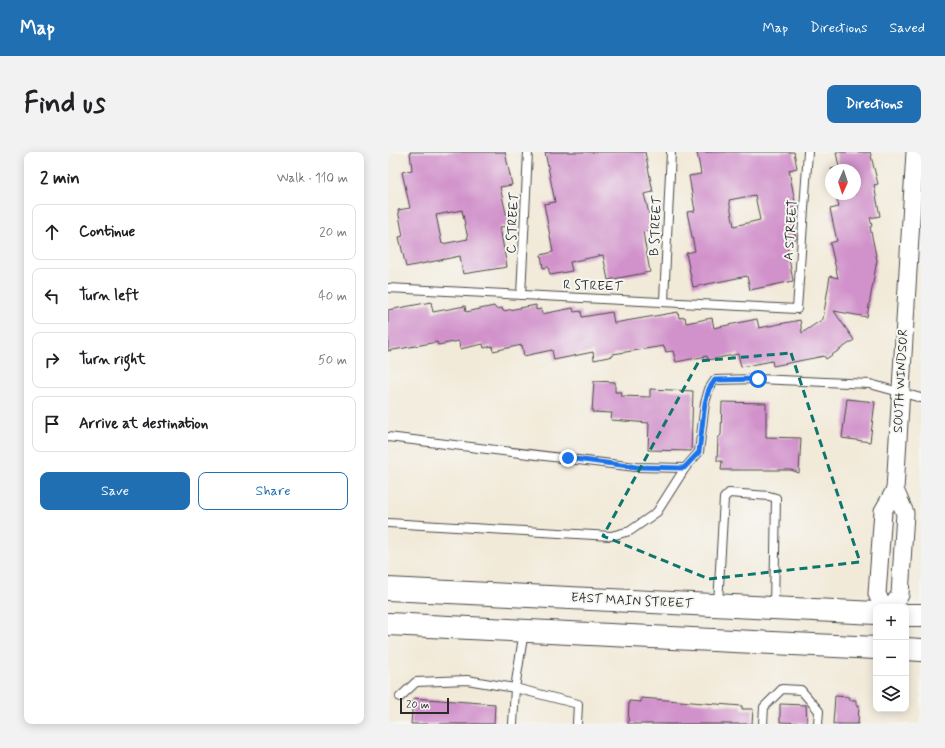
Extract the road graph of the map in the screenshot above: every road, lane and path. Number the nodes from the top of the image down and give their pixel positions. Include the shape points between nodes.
1 (528, 152) edge
2 (671, 152) edge
3 (808, 152) edge
4 (915, 152) edge
5 (388, 288) edge
6 (521, 295) junction
7 (664, 302) junction
8 (797, 309) joint
9 (900, 393) junction
10 (921, 398) edge
11 (388, 437) edge
12 (684, 468) junction
13 (895, 490) junction
14 (388, 522) edge
15 (388, 589) edge
16 (882, 604) edge
17 (893, 604) edge
18 (718, 605) junction
19 (774, 608) junction
20 (873, 613) edge
21 (909, 615) edge
22 (921, 615) edge
23 (388, 624) edge
24 (524, 631) junction
25 (873, 648) edge
26 (909, 649) edge
27 (921, 650) edge
28 (515, 688) junction
29 (400, 697) dead end
30 (513, 724) edge
31 (577, 724) edge
32 (763, 724) edge
33 (818, 724) edge

1 - 6 lane, C STREET
2 - 7 lane, B STREET
3 - 8 lane, A STREET
4 - 9 street, SOUTH WINDSOR
5 - 6 lane, R STREET
6 - 7 lane, R STREET
7 - 8 lane, R STREET
9 - 10 lane
9 - 12 lane via 870,384 758,379 715,380 705,403 699,452
9 - 13 street, SOUTH WINDSOR
11 - 12 lane via 636,467
12 - 14 lane via 657,512 630,530 611,536
13 - 16 street, SOUTH WINDSOR via 883,511 877,594
13 - 17 street, SOUTH WINDSOR via 904,513 900,595
15 - 18 main road, EAST MAIN STREET
18 - 19 main road, EAST MAIN STREET
18 - 19 lane via 724,498 728,493 776,498
19 - 20 main road, EAST MAIN STREET
21 - 22 main road
23 - 24 main road
24 - 25 main road
24 - 28 lane
26 - 27 main road
28 - 29 lane via 467,680 416,682
28 - 30 lane
28 - 31 lane via 578,704
32 - 33 lane via 764,707 782,689 801,690 819,711

